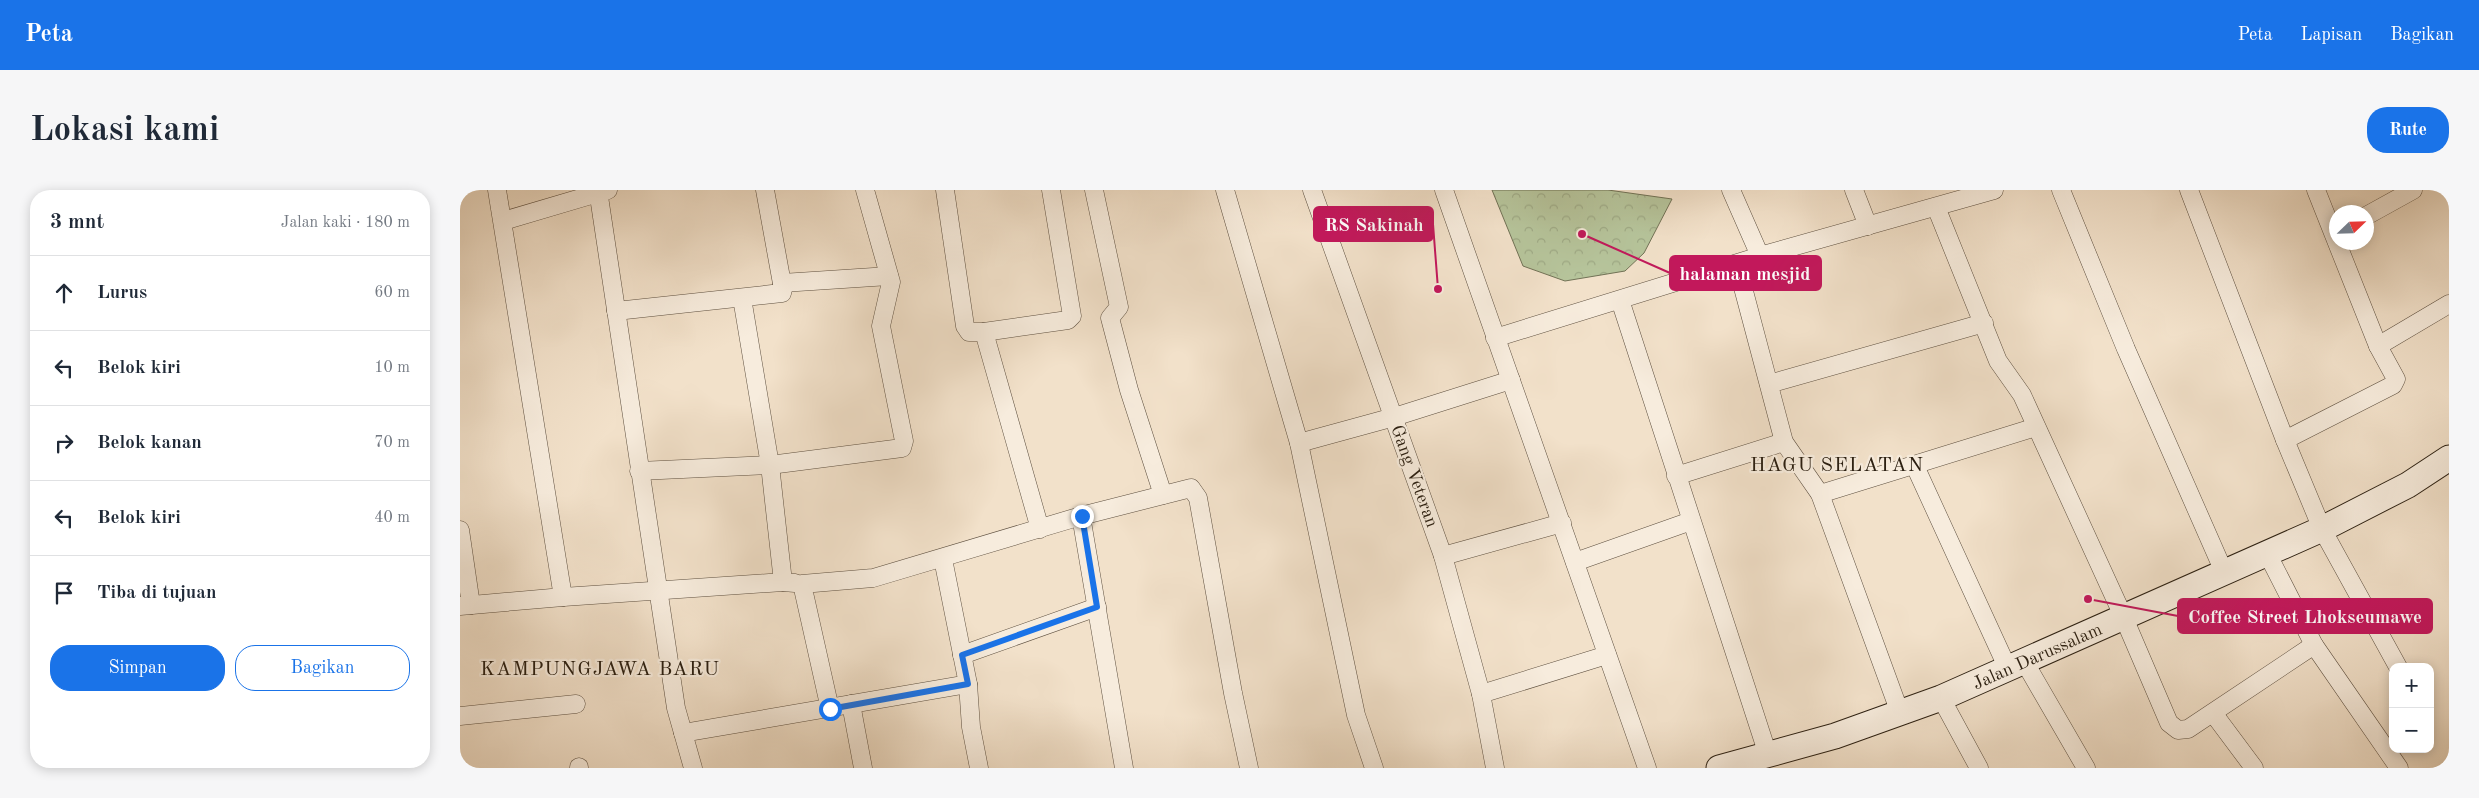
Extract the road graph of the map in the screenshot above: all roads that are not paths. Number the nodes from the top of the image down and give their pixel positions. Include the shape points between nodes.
1 (497, 190) edge
2 (765, 190) edge
3 (865, 190) edge
4 (945, 190) edge
5 (1051, 190) edge
6 (1094, 190) edge
7 (1225, 190) edge
8 (1312, 190) edge
9 (1444, 190) edge
10 (1731, 190) edge
11 (1854, 190) edge
12 (1992, 190) edge
13 (2061, 190) edge
14 (2189, 190) edge
15 (2316, 190) edge
16 (2413, 190) edge
17 (602, 191) edge
18 (1936, 207) junction
19 (2374, 212) edge
20 (2329, 219) edge
21 (503, 221) junction
22 (1868, 226) junction
23 (2342, 250) edge
24 (1760, 256) junction
25 (1737, 265) junction
26 (889, 276) junction
27 (782, 283) junction
28 (742, 298) junction
29 (1620, 300) junction
30 (2449, 304) edge
31 (616, 311) junction
32 (1984, 323) junction
33 (984, 332) junction
34 (1495, 338) junction
35 (2378, 346) junction
36 (1511, 380) junction
37 (1769, 384) junction
38 (1394, 417) junction
39 (2036, 427) junction
40 (2285, 440) junction
41 (1784, 442) junction
42 (1299, 444) junction
43 (2449, 458) edge
44 (770, 465) junction
45 (1914, 466) junction
46 (639, 471) junction
47 (1676, 476) junction
48 (1820, 494) junction
49 (1163, 495) junction
50 (1082, 516) junction
51 (1691, 521) junction
52 (1562, 522) junction
53 (2322, 528) junction
54 (1040, 529) junction
55 (460, 530) edge
56 (2267, 552) junction
57 (1443, 556) junction
58 (943, 559) junction
59 (1576, 562) junction
60 (2224, 572) junction
61 (783, 582) junction
62 (802, 584) junction
63 (659, 592) junction
64 (563, 596) junction
65 (465, 605) edge
66 (1097, 607) junction
67 (2124, 618) junction
68 (2314, 646) junction
69 (962, 655) junction
70 (1607, 655) junction
71 (2396, 663) edge
72 (2016, 665) junction
73 (968, 684) junction
74 (1481, 694) junction
75 (1941, 698) junction
76 (576, 704) dead end
77 (851, 704) junction
78 (830, 709) junction
79 (1900, 712) junction
80 (2213, 713) junction
81 (460, 716) edge
82 (683, 733) junction
83 (1768, 755) junction
84 (693, 768) edge
85 (863, 768) edge
86 (979, 768) edge
87 (1124, 768) edge
88 (1249, 768) edge
89 (1374, 768) edge
90 (1495, 768) edge
91 (1647, 768) edge
92 (1719, 768) edge
93 (1979, 768) edge
94 (2086, 768) edge
95 (2254, 768) edge
96 (2399, 768) edge

1 - 21 street
2 - 27 street
3 - 26 street
4 - 33 street via 964,326 969,332
5 - 33 street via 1072,316 1068,320
6 - 49 street via 1119,307 1110,318
7 - 42 street
8 - 38 street, Gang Veteran
9 - 34 street
10 - 24 street
11 - 22 street
12 - 18 street
13 - 60 street via 2126,349
14 - 40 street
15 - 20 street
16 - 19 street
17 - 21 street
17 - 31 street
18 - 22 street
18 - 32 street
21 - 64 street
22 - 24 street
23 - 35 street
24 - 25 street
25 - 29 street
25 - 37 street
26 - 27 street
26 - 44 street via 890,291 881,326 904,442 902,448
27 - 28 street via 782,293 778,295
28 - 31 street
28 - 44 street
29 - 34 street
29 - 47 street
30 - 35 street
31 - 46 street
32 - 37 street
32 - 39 street via 1998,361 2022,395
33 - 54 street
34 - 36 street
35 - 40 street via 2396,379 2393,385
36 - 38 street
36 - 52 street
37 - 41 street
38 - 42 street
38 - 57 street, Gang Veteran
39 - 45 street
39 - 67 street
40 - 53 street
41 - 47 street
41 - 48 street
42 - 89 street via 1356,714
43 - 53 street, Jalan Darussalam via 2408,485
44 - 46 street
44 - 61 street
45 - 48 street
45 - 72 street
46 - 63 street
47 - 51 street
48 - 79 street
49 - 50 street
49 - 88 street via 1191,488 1198,498
50 - 54 street
50 - 66 street
51 - 59 street
51 - 83 street
52 - 57 street
52 - 59 street
53 - 56 street, Jalan Darussalam
53 - 71 street
54 - 58 street
55 - 65 street
56 - 60 street, Jalan Darussalam
56 - 68 street
57 - 74 street, Gang Veteran
58 - 62 street via 873,578
58 - 69 street
59 - 70 street
60 - 67 street, Jalan Darussalam
61 - 62 street
61 - 63 street
62 - 78 street
63 - 64 street
63 - 82 street via 676,708
64 - 65 street
66 - 69 street
66 - 87 street
67 - 72 street, Jalan Darussalam
67 - 80 street via 2168,722 2178,730 2188,729
68 - 80 street
68 - 96 street
69 - 73 street
70 - 74 street
70 - 91 street
72 - 75 street, Jalan Darussalam
72 - 94 street
73 - 77 street
73 - 86 street via 971,727
74 - 90 street, Gang Veteran
75 - 79 street, Jalan Darussalam
75 - 93 street
76 - 81 street
77 - 78 street
77 - 85 street
78 - 82 street
79 - 83 street, Jalan Darussalam via 1835,736
80 - 95 street
82 - 84 street
83 - 92 street, Jalan Darussalam

